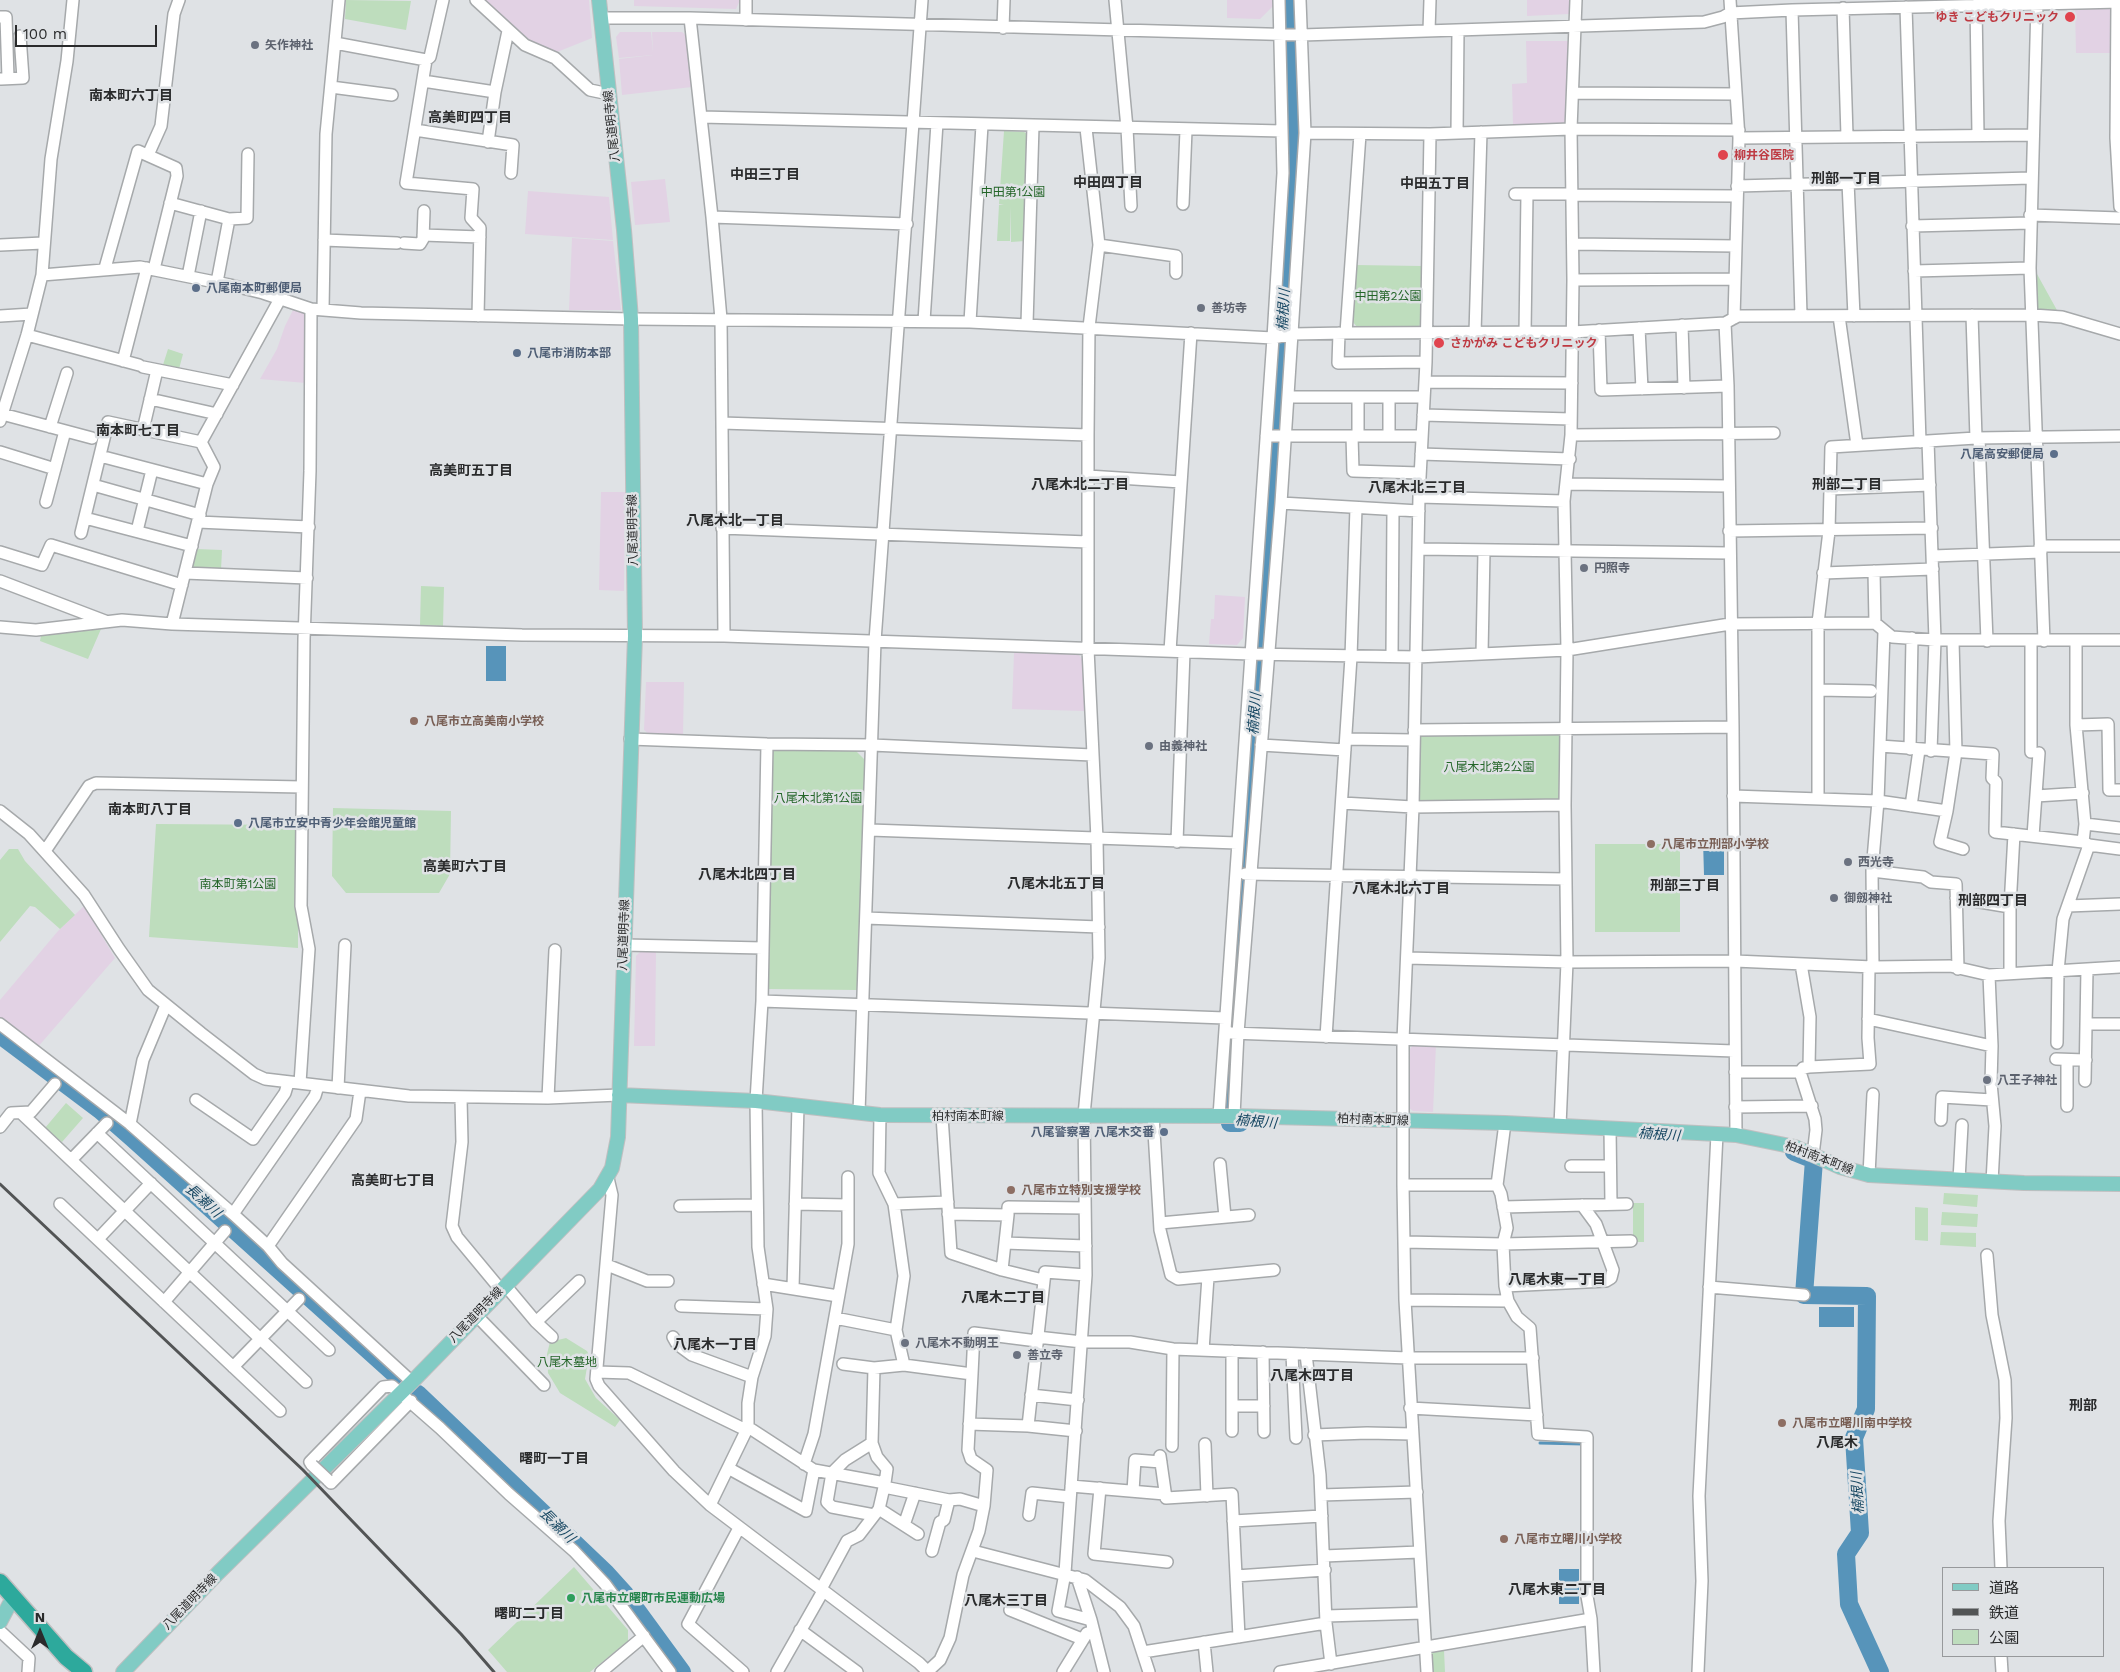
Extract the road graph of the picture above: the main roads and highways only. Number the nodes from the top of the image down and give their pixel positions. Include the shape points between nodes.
1 (599, 0) edge
2 (619, 1095) junction
3 (2120, 1184) edge
4 (0, 1582) edge
5 (15, 1599) junction
6 (0, 1622) edge
7 (84, 1672) edge
8 (123, 1672) edge

1 - 2 main road, 八尾道明寺線 via 631,319 634,636
2 - 3 main road, 柏村南本町線 via 756,1101 880,1115 1234,1116 1505,1123 1736,1135 1795,1147 1847,1170 1869,1175 1992,1182
2 - 8 main road, 八尾道明寺線 via 616,1153 608,1178 600,1189 412,1382 406,1397 218,1573
4 - 5 highway
5 - 6 main road
5 - 7 highway via 66,1657

